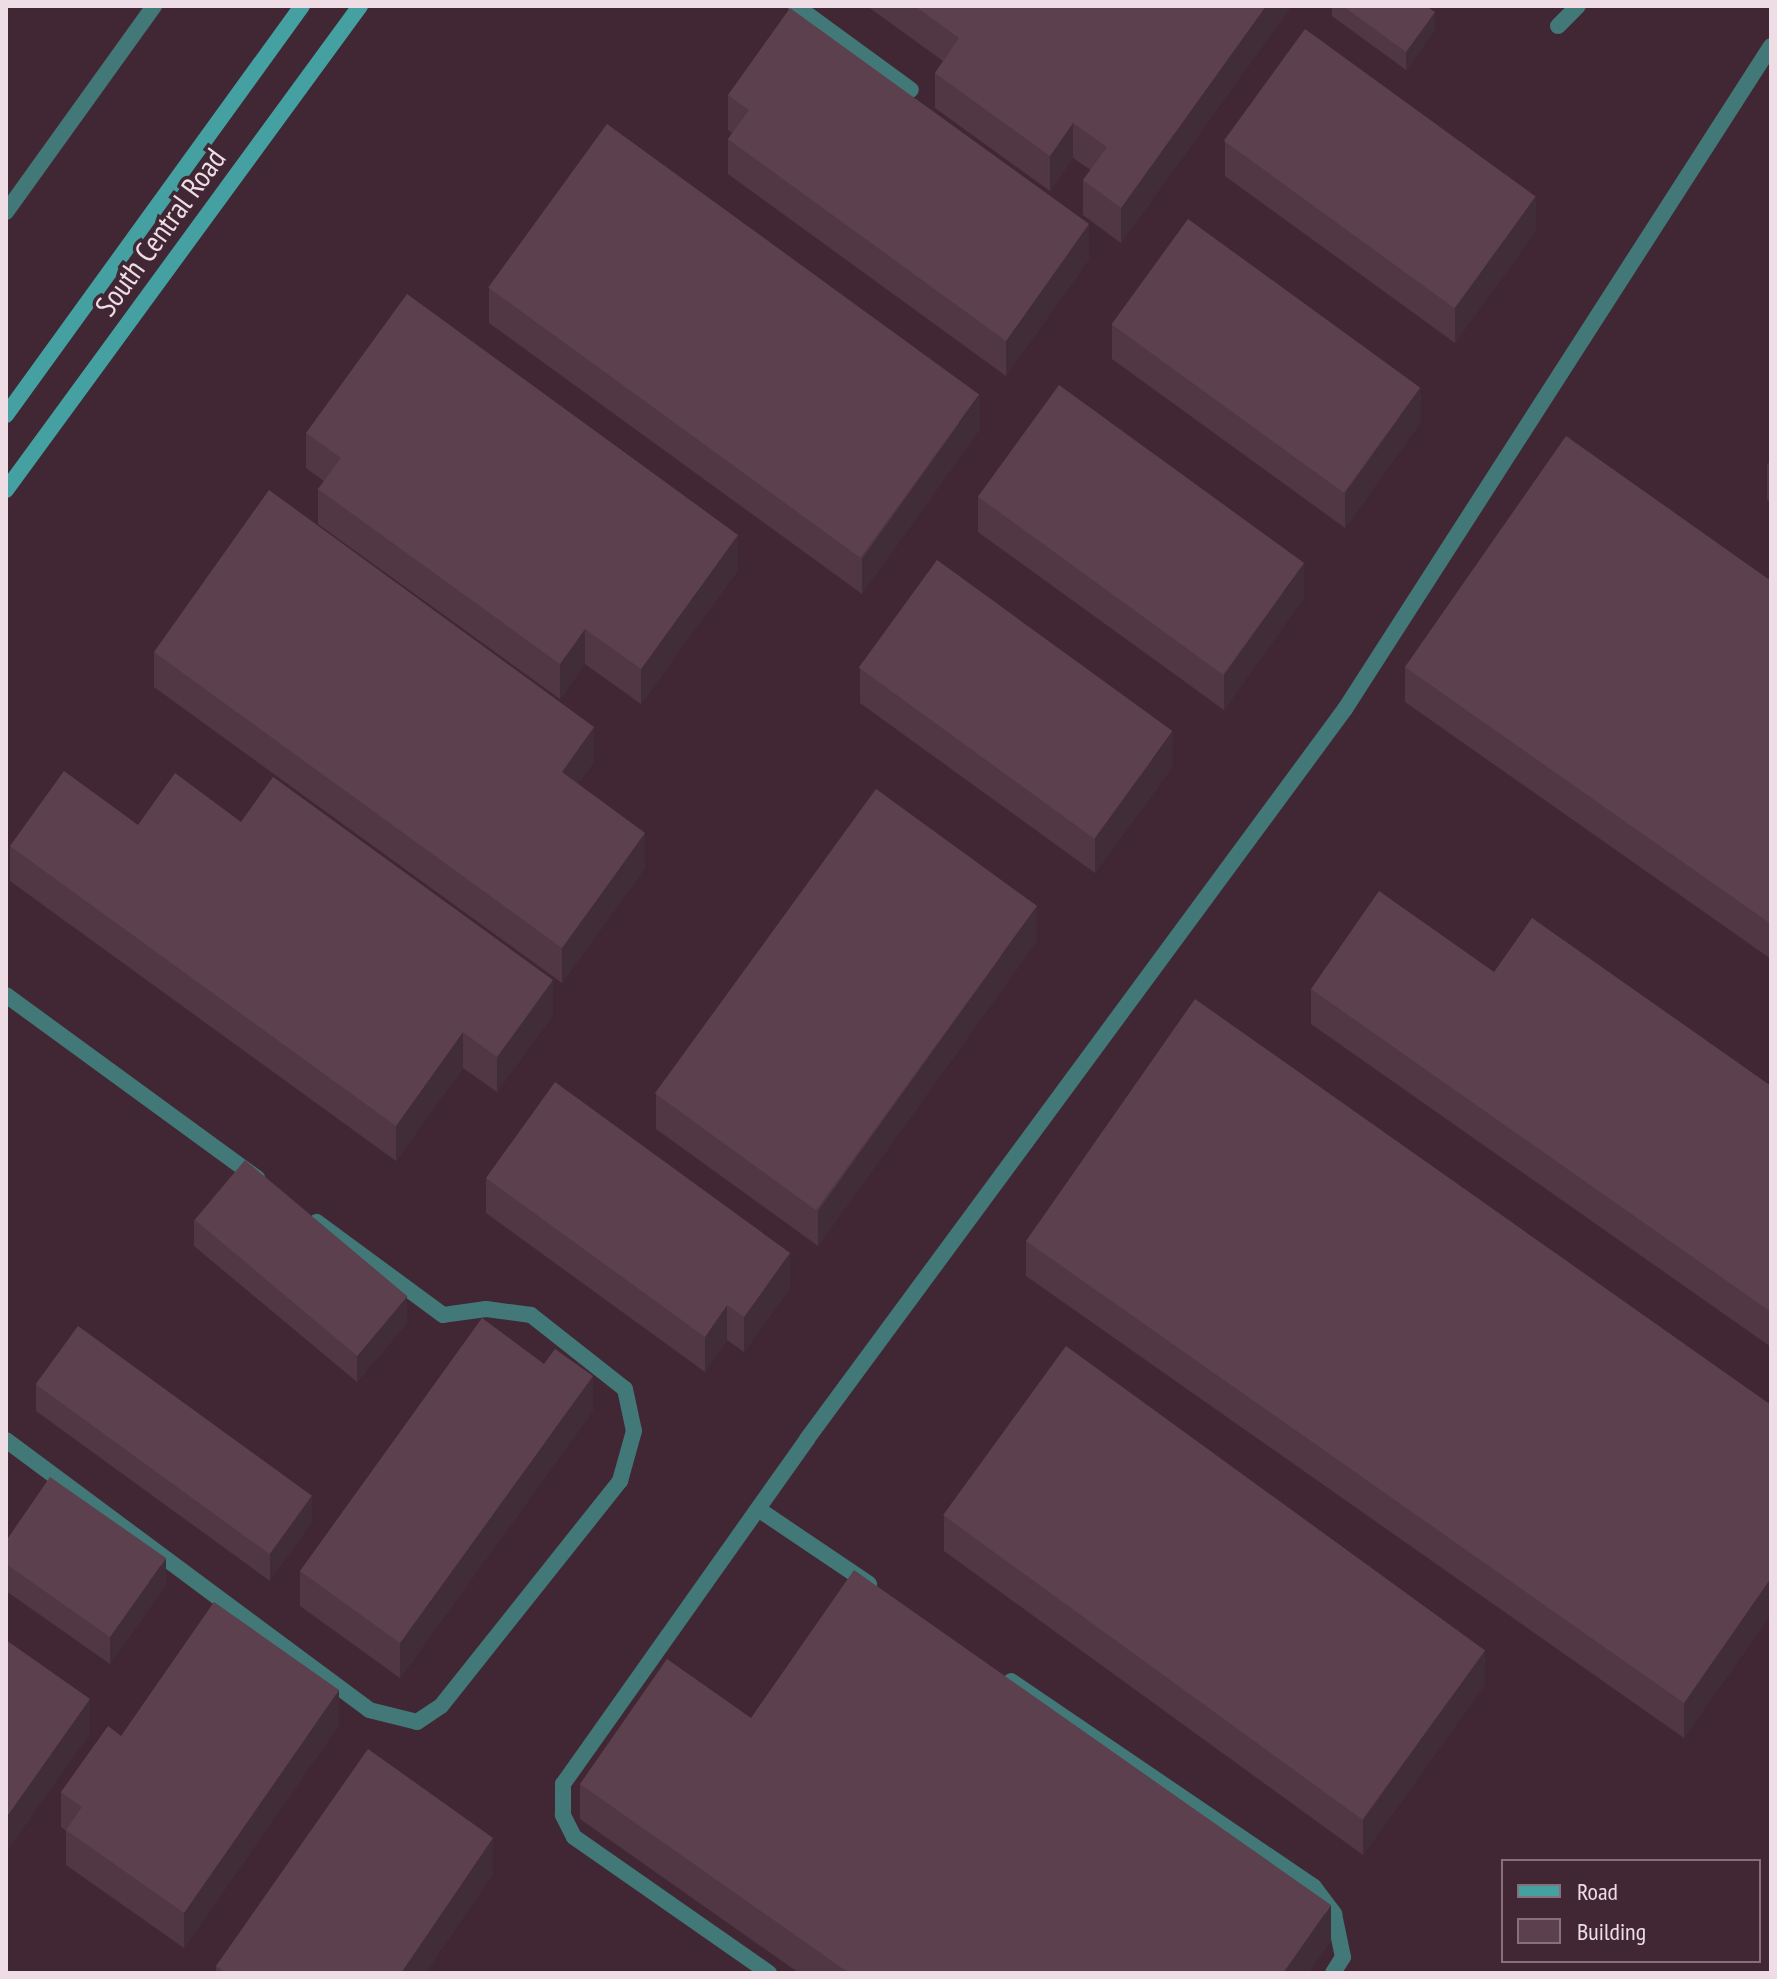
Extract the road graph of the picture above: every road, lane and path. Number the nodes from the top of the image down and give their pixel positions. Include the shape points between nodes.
1 (154, 6) edge
2 (302, 6) edge
3 (360, 6) edge
4 (796, 6) edge
5 (1578, 6) edge
6 (1558, 26) dead end
7 (1771, 46) edge
8 (911, 90) dead end
9 (6, 212) edge
10 (6, 415) edge
11 (6, 490) edge
12 (6, 995) edge
13 (276, 1192) edge
14 (302, 1211) edge
15 (6, 1440) edge
16 (758, 1509) junction
17 (887, 1597) edge
18 (991, 1667) edge
19 (769, 1973) edge
20 (1333, 1973) edge

1 - 9 street
2 - 10 main road, South Central Road
3 - 11 main road, South Central Road
4 - 8 street
5 - 6 street
7 - 16 street via 1345,709
12 - 13 street
14 - 15 street via 443,1315 486,1309 531,1315 625,1389 634,1431 620,1481 441,1706 417,1722 369,1710
16 - 17 street
16 - 19 street via 563,1784 563,1815 574,1837
18 - 20 street via 1314,1887 1334,1914 1343,1957

